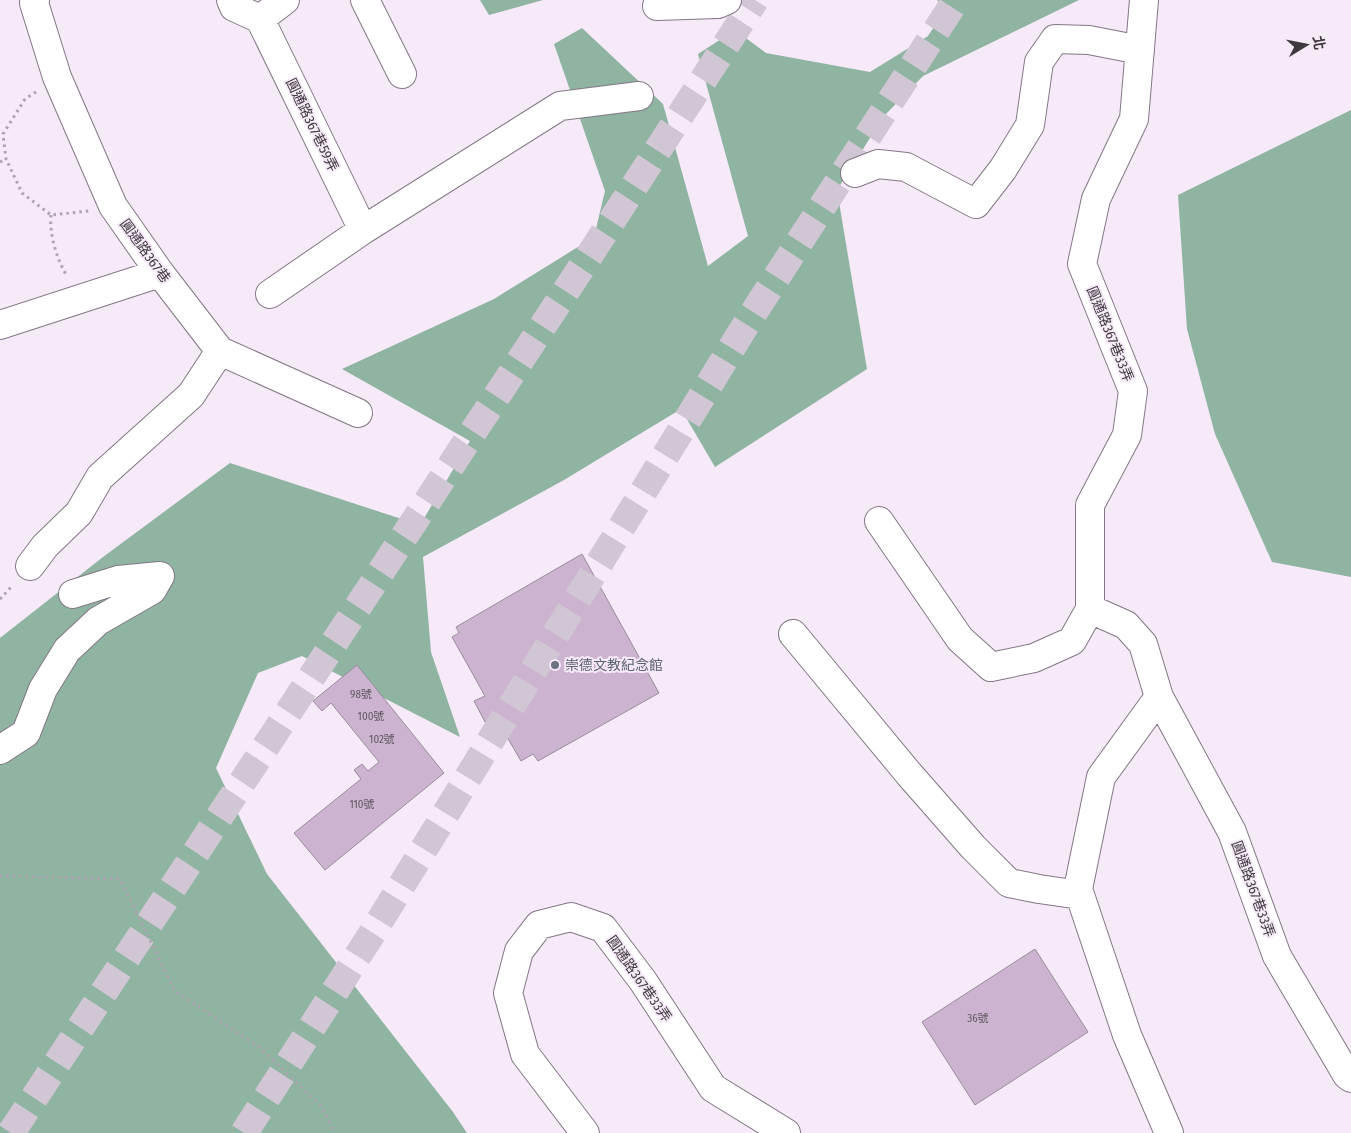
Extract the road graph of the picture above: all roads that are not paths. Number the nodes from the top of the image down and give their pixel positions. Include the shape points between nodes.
1 (35, 0) edge
2 (231, 0) edge
3 (284, 0) edge
4 (365, 0) edge
5 (727, 0) edge
6 (1144, 0) edge
7 (657, 6) dead end
8 (260, 19) junction
9 (1140, 50) junction
10 (402, 74) dead end
11 (638, 96) dead end
12 (855, 172) dead end
13 (363, 230) junction
14 (160, 273) junction
15 (270, 294) dead end
16 (0, 325) edge
17 (220, 351) junction
18 (358, 413) dead end
19 (879, 521) dead end
20 (30, 566) dead end
21 (73, 594) dead end
22 (1090, 609) junction
23 (793, 634) dead end
24 (1159, 697) junction
25 (0, 750) edge
26 (1080, 895) junction
27 (1351, 1078) edge
28 (585, 1133) edge
29 (786, 1133) edge
30 (1169, 1133) edge

1 - 14 street, 圓通路367巷 via 57,77 113,206
2 - 8 street via 234,7
3 - 8 street
4 - 10 street
5 - 7 street via 718,4
6 - 9 street, 圓通路367巷33弄
8 - 13 street, 圓通路367巷59弄
9 - 12 street via 1089,40 1055,39 1039,62 1030,124 1003,169 976,204 906,167 878,164
9 - 22 street, 圓通路367巷33弄 via 1134,119 1096,199 1082,264 1133,391 1127,435 1090,506
11 - 13 street via 560,106
13 - 15 street
14 - 16 street
14 - 17 street, 圓通路367巷
17 - 18 street, 圓通路367巷
17 - 20 street via 191,395 100,477 79,513
19 - 22 street via 960,639 991,667 1034,658 1072,641
21 - 25 street via 118,580 160,576 152,590 98,621 67,650 43,689 26,733
22 - 24 street, 圓通路367巷33弄 via 1126,625 1143,644
23 - 26 street via 909,774 973,847 1010,883
24 - 26 street via 1101,776 1078,889
24 - 27 street, 圓通路367巷33弄 via 1232,832 1277,956
26 - 30 street via 1127,1035
28 - 29 street, 圓通路367巷33弄 via 525,1054 508,993 519,951 539,925 571,916 603,928 643,981 713,1088

